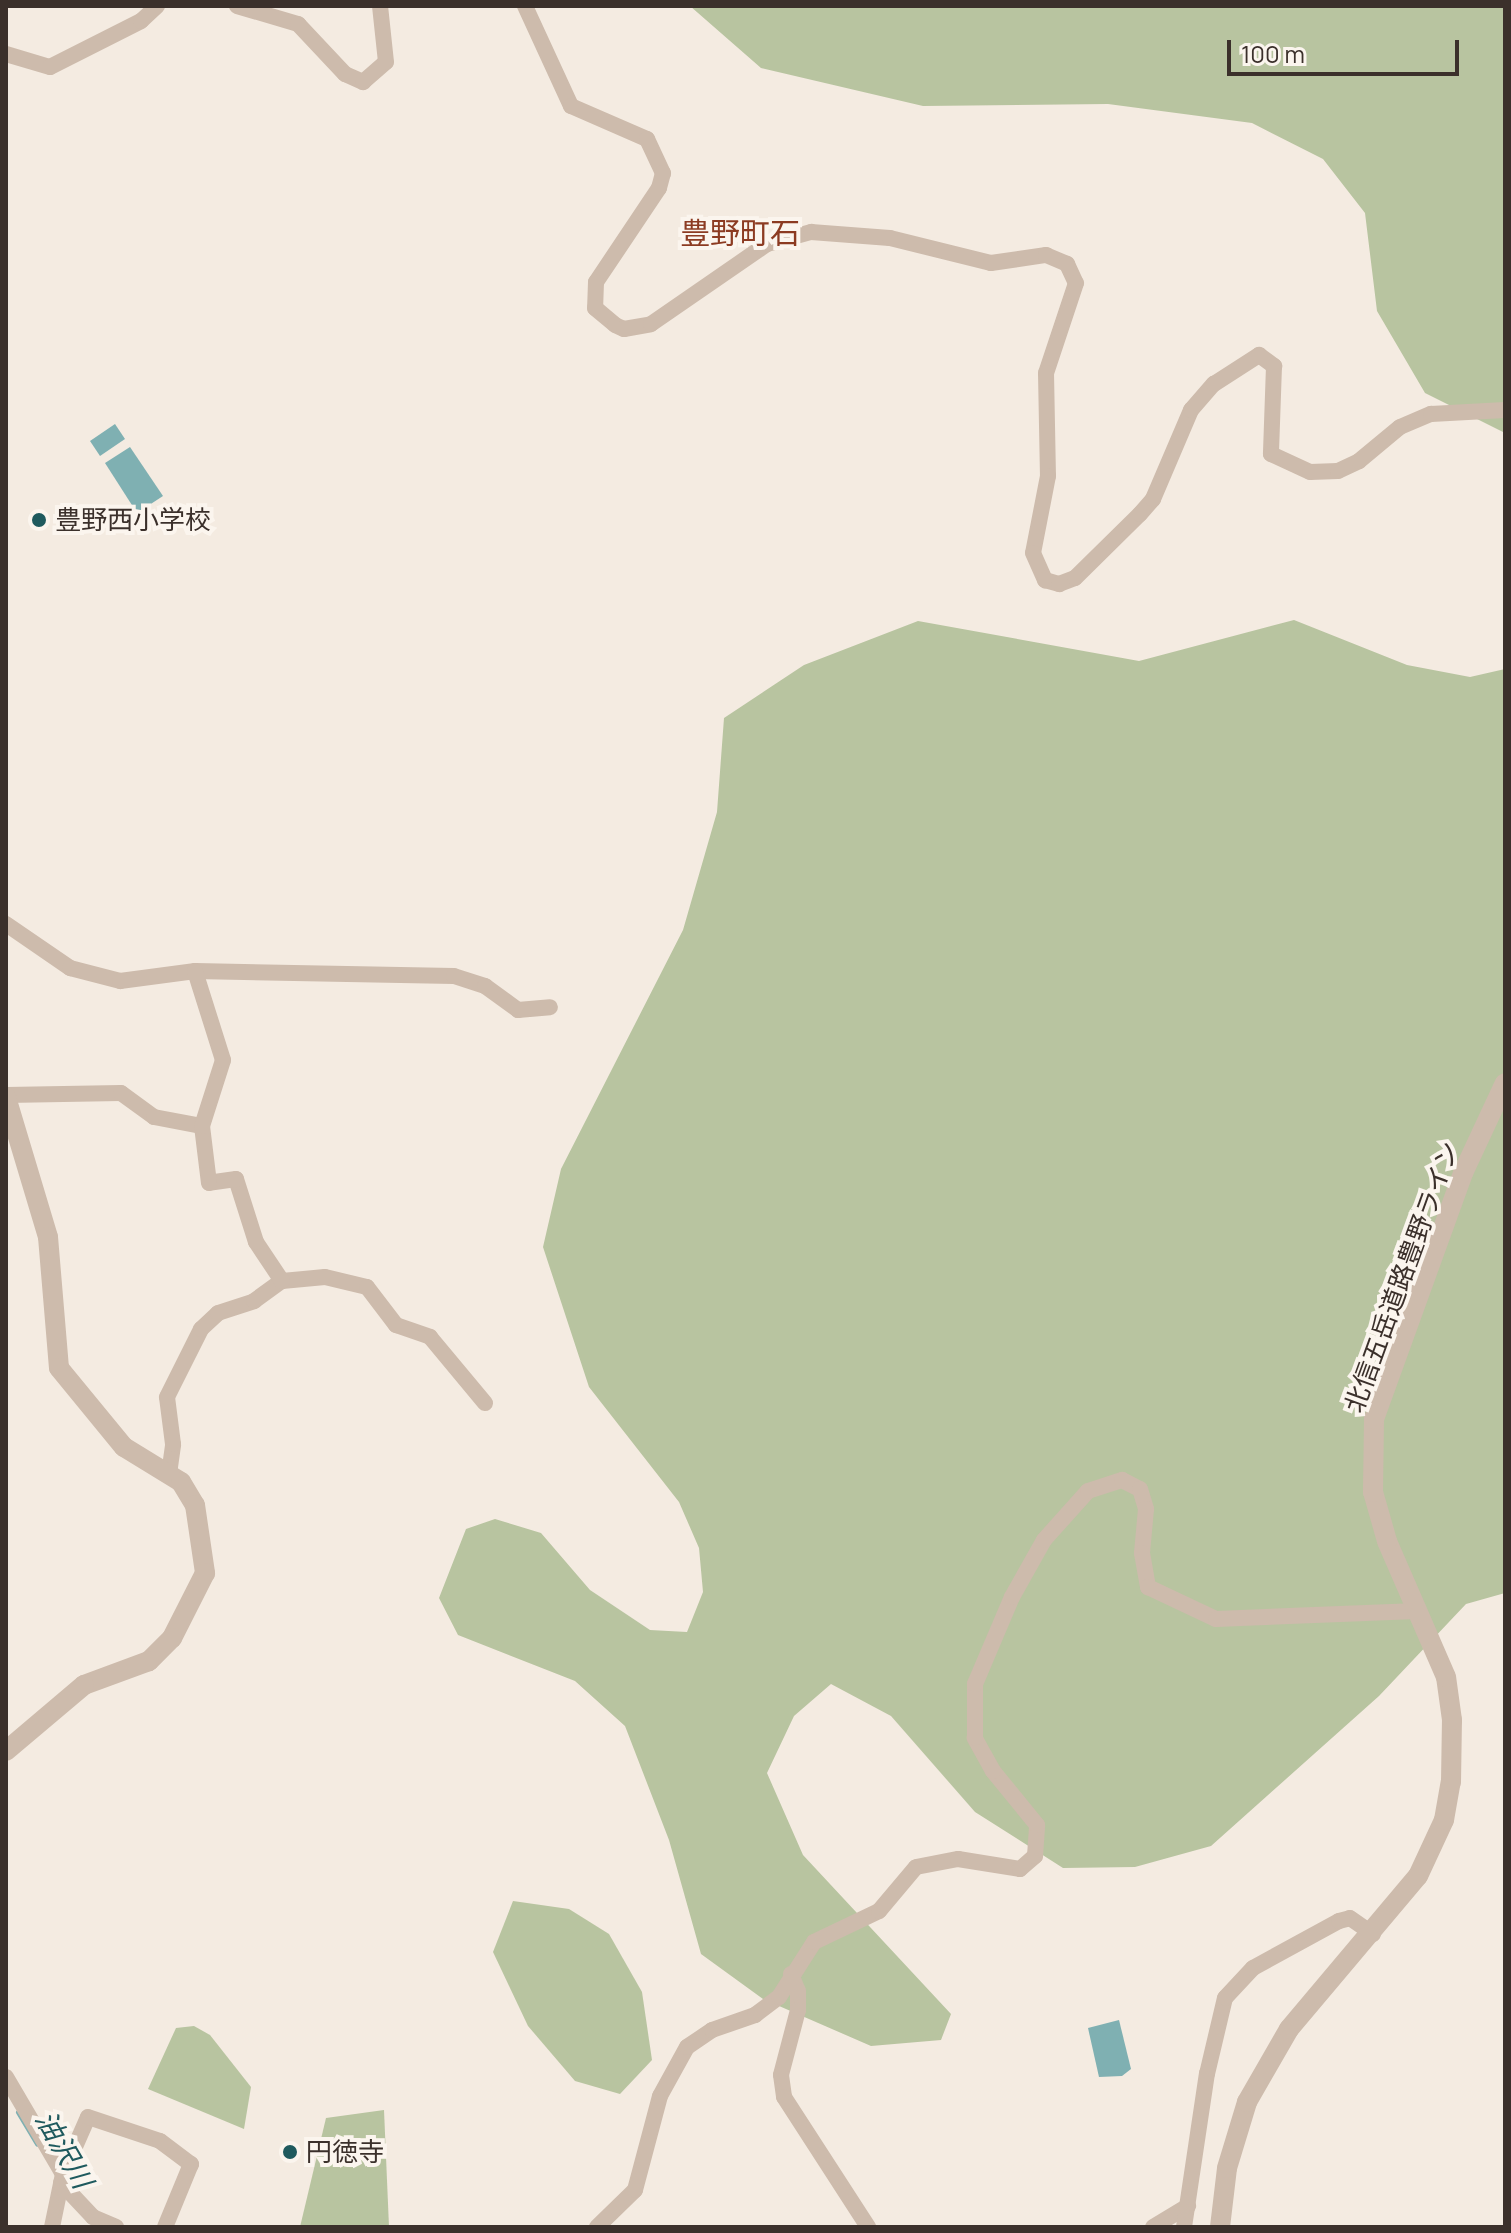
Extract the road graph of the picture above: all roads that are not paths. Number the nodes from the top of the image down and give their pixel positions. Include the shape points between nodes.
1 (157, 6) edge
2 (237, 6) edge
3 (380, 6) edge
4 (525, 6) edge
5 (6, 54) edge
6 (1505, 410) edge
7 (6, 924) edge
8 (195, 971) junction
9 (550, 1007) dead end
10 (1505, 1083) edge
11 (6, 1096) edge
12 (202, 1126) junction
13 (282, 1281) junction
14 (485, 1403) dead end
15 (169, 1474) junction
16 (1417, 1611) junction
17 (6, 1751) edge
18 (1373, 1934) junction
19 (791, 1974) junction
20 (6, 2077) edge
21 (61, 2182) junction
22 (1188, 2206) junction
23 (52, 2227) edge
24 (116, 2227) edge
25 (165, 2227) edge
26 (597, 2227) edge
27 (868, 2227) edge
28 (1153, 2227) edge
29 (1184, 2227) edge
30 (1220, 2227) edge

1 - 5 street via 141,21 50,67
2 - 3 street via 298,24 345,74 363,82 386,62
4 - 6 street via 571,106 647,139 663,173 659,188 596,282 595,308 615,325 624,329 651,324 767,244 811,232 890,238 991,263 1015,264 1046,255 1067,264 1076,283 1046,373 1048,476 1033,553 1045,580 1059,584 1075,578 1140,514 1153,499 1191,410 1214,384 1259,355 1274,366 1271,454 1310,472 1338,471 1359,461 1422,416
7 - 8 street via 70,968 120,981
8 - 9 street via 454,976 485,986 518,1010
8 - 12 street via 223,1060
10 - 16 street, 北信五岳道路豊野ライン via 1463,1173 1374,1419 1373,1492
11 - 12 street via 121,1093 154,1117
11 - 15 street via 48,1237 59,1368 124,1447
12 - 13 street via 209,1183 236,1179 256,1242
13 - 14 street via 325,1277 367,1287 396,1325 430,1337
13 - 15 street via 254,1301 218,1313 201,1329 167,1397 173,1444
15 - 17 street via 195,1505 205,1573 172,1638 149,1661 84,1685
16 - 18 street, 北信五岳道路豊野ライン via 1446,1677 1451,1782 1444,1820 1418,1876
16 - 19 street via 1216,1619 1148,1587 1142,1553 1146,1509 1140,1489 1122,1480 1088,1491 1044,1540 1012,1597 975,1684 975,1738 993,1771 1037,1825 1035,1856 1020,1869 958,1859 916,1867 879,1911 814,1942
18 - 22 street via 1350,1918 1339,1921 1253,1968 1225,1998 1207,2074
18 - 30 street, 北信五岳道路豊野ライン via 1289,2029 1247,2102 1227,2168
19 - 26 street via 779,1997 755,2015 712,2030 687,2047 660,2096 635,2190
19 - 27 street via 798,2010 781,2075 784,2097
20 - 21 street
21 - 23 street
21 - 24 street via 93,2217
21 - 25 street via 88,2117 160,2141 191,2164
22 - 28 street
22 - 29 street

